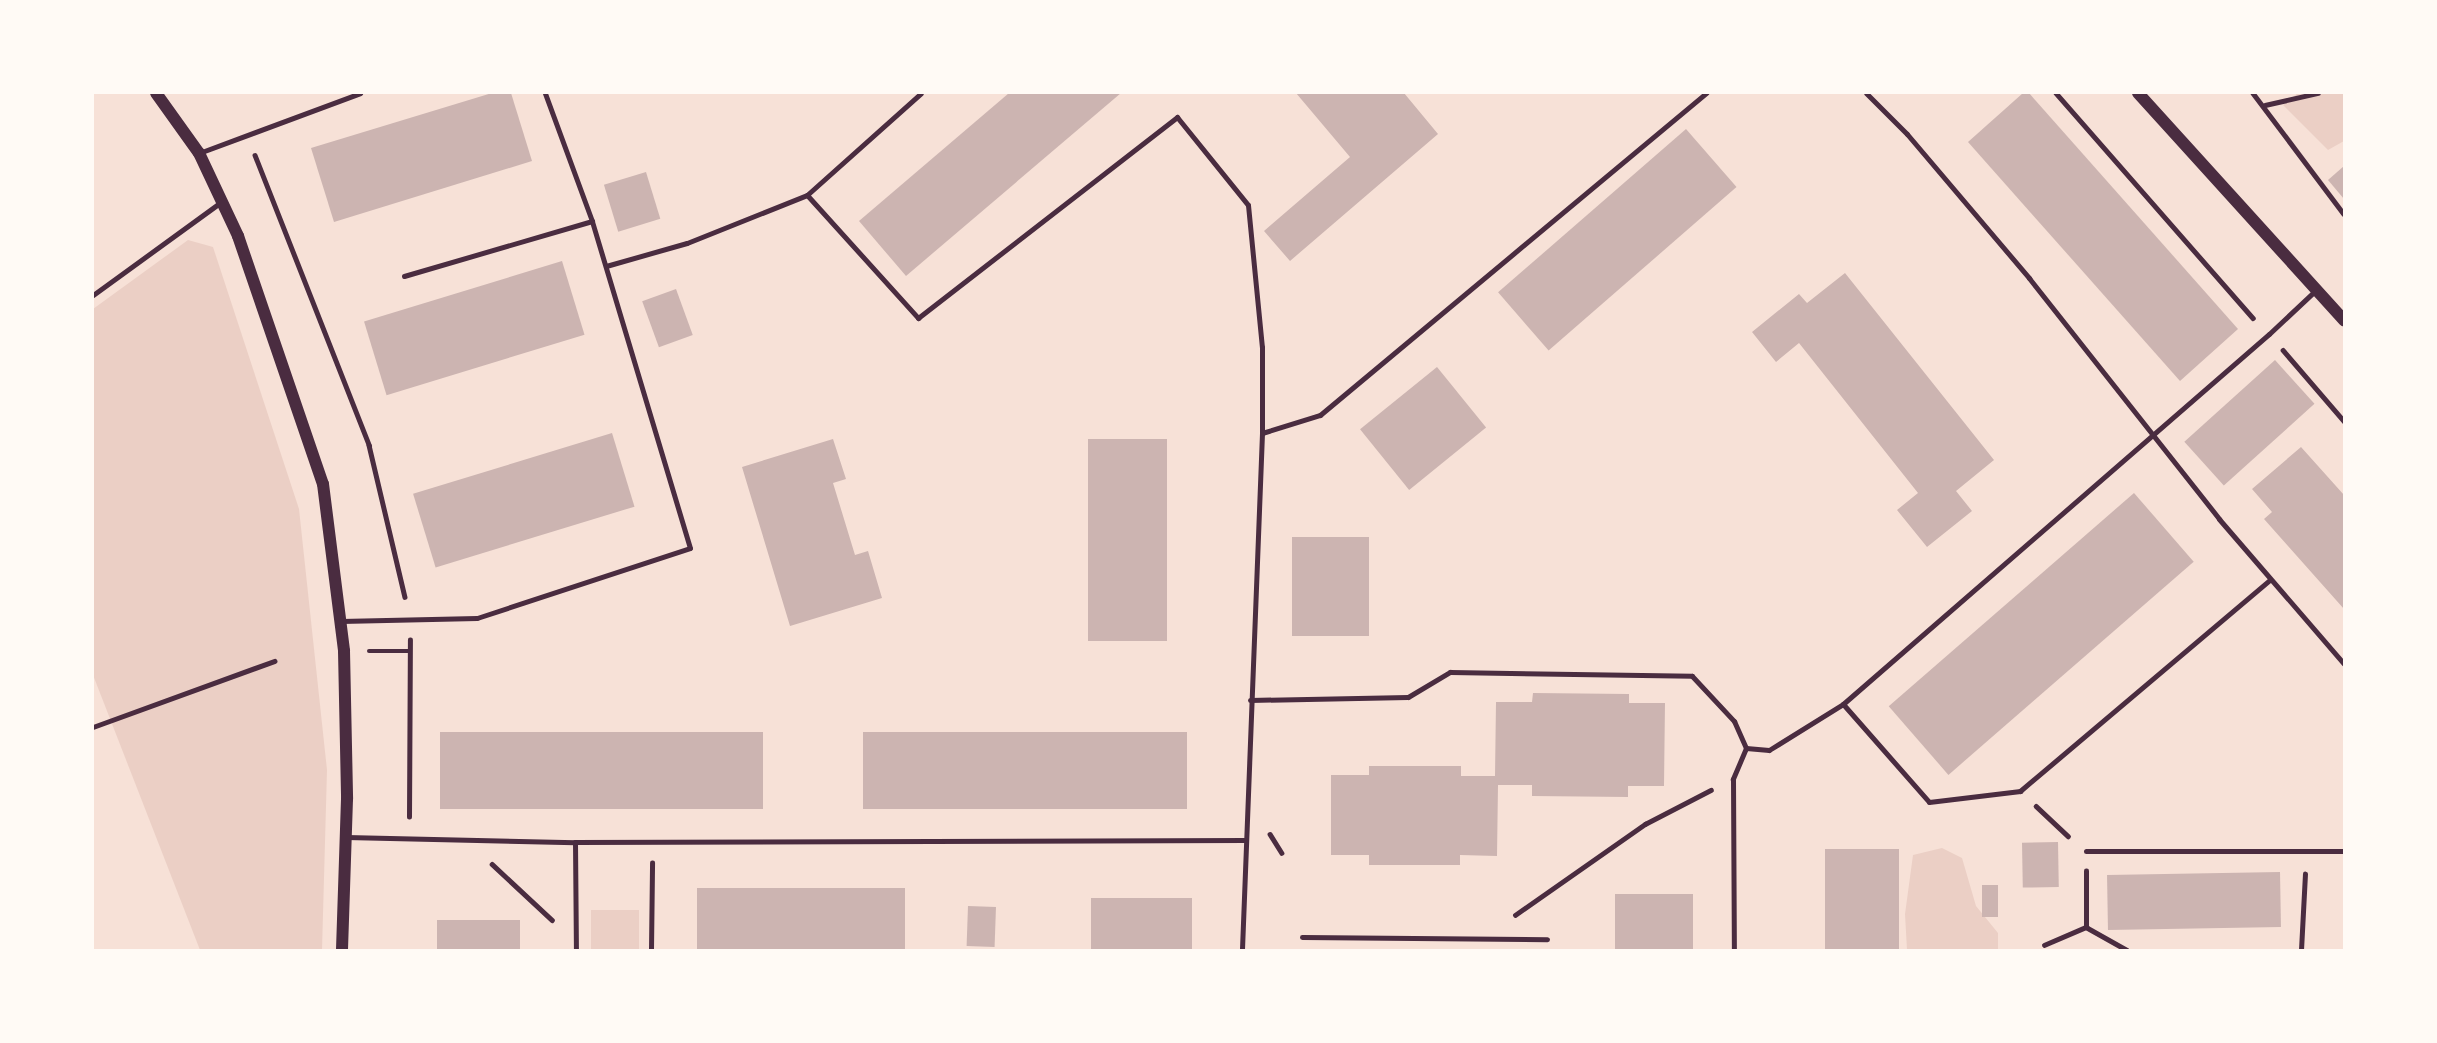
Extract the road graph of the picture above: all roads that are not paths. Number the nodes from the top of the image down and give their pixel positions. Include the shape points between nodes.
1 (156, 93) edge
2 (360, 93) edge
3 (545, 93) edge
4 (921, 93) edge
5 (1706, 93) edge
6 (1866, 93) edge
7 (2138, 93) edge
8 (199, 153) junction
9 (807, 195) junction
10 (221, 202) junction
11 (592, 221) junction
12 (606, 266) junction
13 (404, 276) dead end
14 (2317, 289) junction
15 (93, 295) edge
16 (2344, 320) edge
17 (1262, 433) junction
18 (2153, 434) junction
19 (2270, 580) junction
20 (341, 621) junction
21 (2344, 664) edge
22 (1250, 700) junction
23 (1843, 704) junction
24 (1746, 748) junction
25 (346, 837) junction
26 (1245, 840) junction
27 (575, 842) junction
28 (2344, 851) edge
29 (2086, 852) road end
30 (1302, 937) dead end
31 (1548, 940) dead end
32 (342, 950) edge
33 (576, 950) edge
34 (1242, 950) edge
35 (1734, 950) edge

1 - 8 street
2 - 8 lane
3 - 11 lane
4 - 9 lane
5 - 17 lane via 1320,415
6 - 18 lane via 1907,134 2029,278
7 - 14 street
8 - 10 street
9 - 12 lane via 687,243
9 - 17 lane via 918,318 1177,117 1248,205 1262,347
10 - 15 lane
10 - 20 street via 238,236 323,484
11 - 12 lane
11 - 13 lane
12 - 20 lane via 690,548 477,618
14 - 16 street
14 - 18 lane
17 - 22 lane
18 - 19 lane
18 - 23 lane
19 - 21 lane
19 - 23 lane via 2020,791 1929,802
20 - 25 street
22 - 24 lane via 1408,697 1450,672 1692,676 1734,721
22 - 26 lane
23 - 24 lane via 1769,750
24 - 35 lane via 1734,779
25 - 27 lane
25 - 32 street
26 - 27 lane
26 - 34 lane
27 - 33 lane
28 - 29 lane
30 - 31 lane

